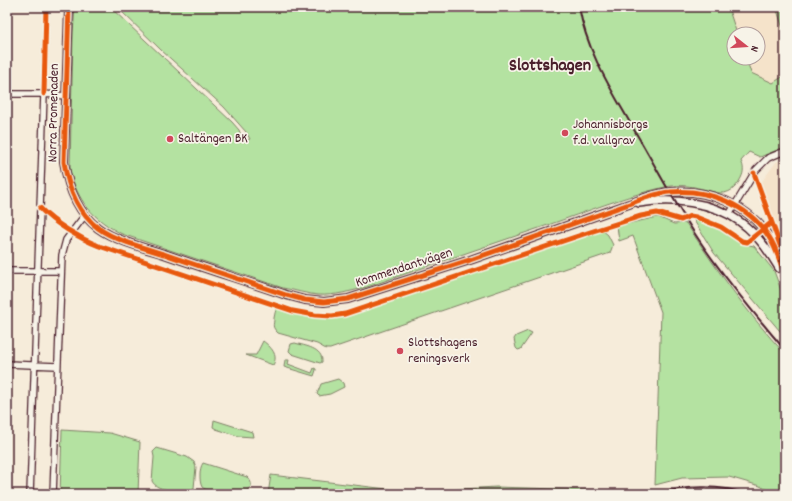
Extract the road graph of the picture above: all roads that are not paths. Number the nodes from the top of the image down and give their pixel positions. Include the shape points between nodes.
1 (69, 7) edge
2 (7, 94) edge
3 (44, 94) junction
4 (66, 96) junction
5 (785, 151) edge
6 (629, 204) junction
7 (734, 205) junction
8 (85, 215) junction
9 (729, 215) junction
10 (7, 271) edge
11 (37, 271) junction
12 (60, 271) junction
13 (785, 278) edge
14 (7, 364) edge
15 (35, 365) junction
16 (57, 366) junction
17 (30, 494) edge
18 (53, 494) edge

1 - 4 street, Norra Promenaden
2 - 3 street
3 - 4 street
3 - 11 street
4 - 8 street, Norra Promenaden via 66,175
5 - 7 street via 768,158 756,170
6 - 7 street, Kommendantvägen via 648,196 688,191 705,194
6 - 8 street, Kommendantvägen via 470,260 348,299 324,302 286,295 130,243 98,228
6 - 9 street, Kommendantvägen via 657,200 692,203
7 - 9 street
7 - 13 street, Kommendantvägen via 755,220 769,237 777,251
8 - 12 street via 66,240
9 - 13 street, Kommendantvägen via 759,240
10 - 11 street
11 - 12 street
11 - 15 street
12 - 16 street
14 - 15 street
15 - 16 street
15 - 17 street
16 - 18 street

